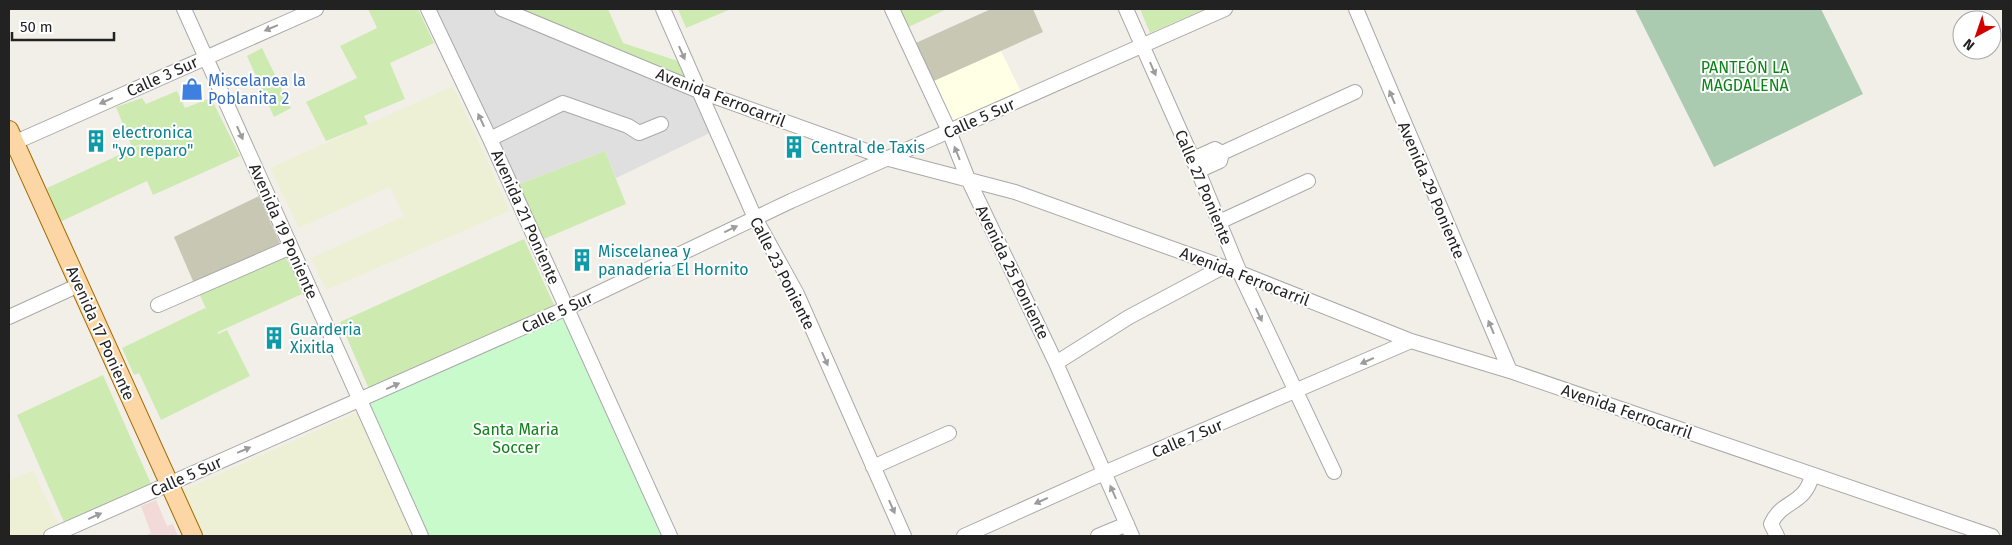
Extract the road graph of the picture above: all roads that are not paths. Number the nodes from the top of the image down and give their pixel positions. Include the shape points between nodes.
1 (184, 9) edge
2 (316, 9) edge
3 (428, 9) edge
4 (663, 9) edge
5 (892, 9) edge
6 (1126, 9) edge
7 (1225, 9) edge
8 (1356, 9) edge
9 (509, 10) edge
10 (1143, 46) junction
11 (206, 56) junction
12 (699, 90) junction
13 (1354, 92) dead end
14 (661, 124) dead end
15 (949, 131) junction
16 (490, 138) junction
17 (11, 139) edge
18 (889, 159) junction
19 (1196, 165) junction
20 (968, 178) junction
21 (1308, 181) dead end
22 (755, 218) junction
23 (1219, 222) junction
24 (291, 247) junction
25 (1223, 267) junction
26 (1240, 273) junction
27 (78, 284) junction
28 (158, 305) dead end
29 (567, 308) junction
30 (9, 317) edge
31 (1411, 341) junction
32 (1056, 363) junction
33 (1510, 371) junction
34 (1296, 392) junction
35 (360, 400) junction
36 (949, 432) dead end
37 (874, 467) junction
38 (1334, 472) dead end
39 (1104, 473) junction
40 (1812, 475) junction
41 (169, 483) junction
42 (1130, 530) edge
43 (51, 536) edge
44 (193, 536) edge
45 (421, 536) edge
46 (670, 536) edge
47 (904, 536) edge
48 (964, 536) edge
49 (1098, 536) edge
50 (1776, 536) edge
51 (1992, 536) edge

1 - 11 street, Avenida 19 Poniente
2 -> 11 street, Calle 3 Sur
16 -> 3 street, Avenida 21 Poniente
4 -> 12 street, Calle 23 Poniente
5 - 15 street, Avenida 25 Poniente
6 - 10 street, Calle 27 Poniente
7 - 10 street, Calle 5 Sur
33 -> 8 street, Avenida 29 Poniente
9 - 12 street, Avenida Ferrocarril
10 - 15 street, Calle 5 Sur
10 -> 19 street, Calle 27 Poniente
11 -> 17 street, Calle 3 Sur
11 -> 24 street, Avenida 19 Poniente
12 - 18 street, Avenida Ferrocarril
12 - 22 street, Calle 23 Poniente
13 - 19 street via 1222,153 1220,161
14 - 16 street via 639,133 563,103
15 - 18 street, Calle 5 Sur
20 -> 15 street, Avenida 25 Poniente
16 - 29 street, Avenida 21 Poniente
17 - 27 main road, Avenida 17 Poniente
18 - 20 street, Avenida Ferrocarril
18 - 22 street, Calle 5 Sur
19 - 23 street, Calle 27 Poniente
20 - 25 street, Avenida Ferrocarril
20 - 32 street, Avenida 25 Poniente
21 - 23 street
29 -> 22 street, Calle 5 Sur
22 -> 37 street, Calle 23 Poniente via 796,294
23 - 26 street, Calle 27 Poniente
24 - 28 street
24 - 35 street, Avenida 19 Poniente
25 - 26 street, Avenida Ferrocarril
25 - 32 street via 1129,317
26 - 31 street, Avenida Ferrocarril
26 -> 34 street, Calle 27 Poniente
27 - 30 street
27 - 41 main road, Avenida 17 Poniente
35 -> 29 street, Calle 5 Sur
29 - 46 street, Avenida 21 Poniente
31 - 33 street, Avenida Ferrocarril
31 -> 34 street, Calle 7 Sur
32 - 39 street, Avenida 25 Poniente
33 - 40 street, Avenida Ferrocarril
34 - 38 street, Calle 27 Poniente
34 - 39 street, Calle 7 Sur
41 -> 35 street, Calle 5 Sur
35 - 45 street, Avenida 19 Poniente
36 - 37 street
37 -> 47 street, Calle 23 Poniente
42 -> 39 street, Avenida 25 Poniente
39 -> 48 street, Calle 7 Sur
40 - 50 street via 1804,494 1776,514 1772,524
40 - 51 street, Avenida Ferrocarril
43 -> 41 street, Calle 5 Sur
41 - 44 main road, Avenida 17 Poniente
42 - 49 street

